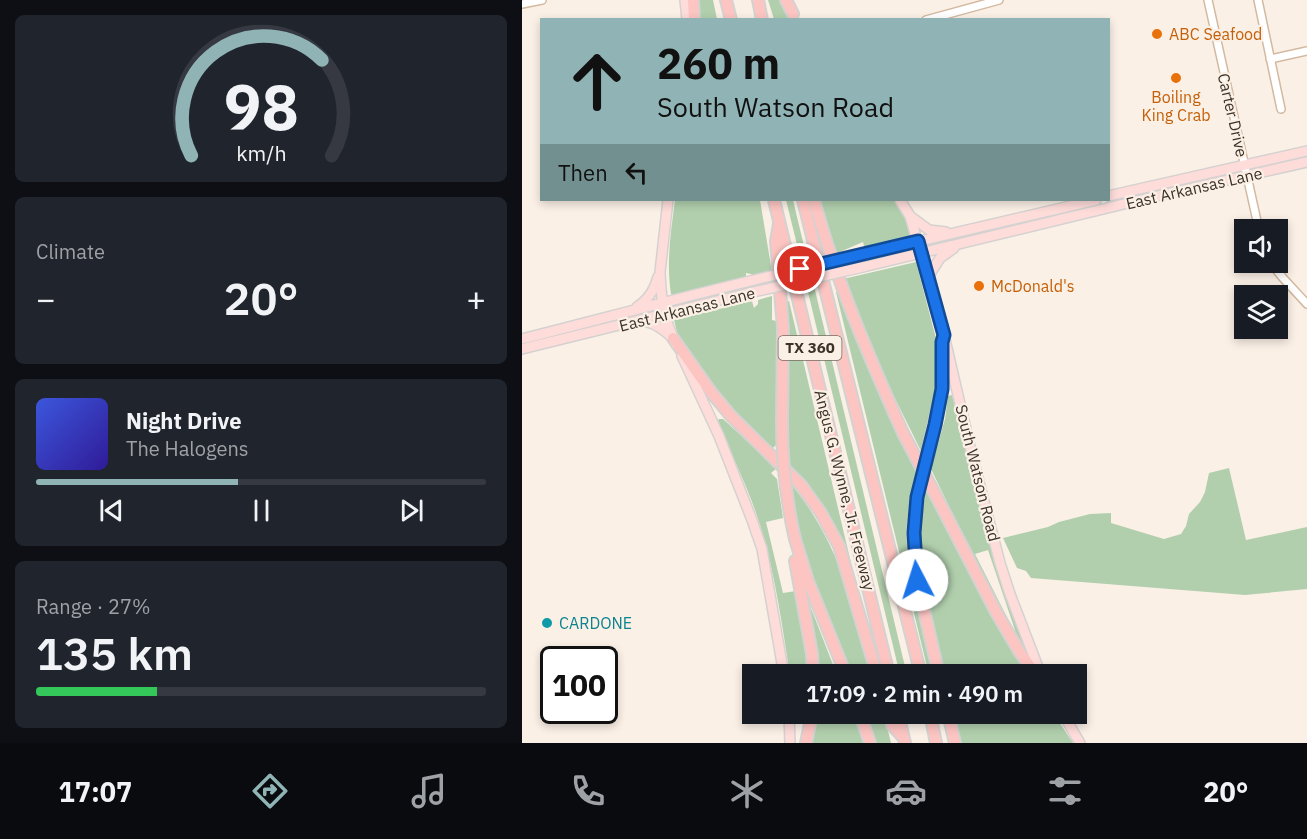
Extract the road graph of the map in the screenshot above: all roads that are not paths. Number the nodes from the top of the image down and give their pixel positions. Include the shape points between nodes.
1 (542, 0) edge
2 (685, 0) edge
3 (693, 0) edge
4 (726, 0) edge
5 (758, 0) edge
6 (788, 0) edge
7 (999, 0) edge
8 (1208, 0) edge
9 (1258, 0) edge
10 (522, 4) edge
11 (794, 17) edge
12 (687, 18) edge
13 (694, 18) edge
14 (730, 18) edge
15 (762, 18) edge
16 (933, 18) edge
17 (1307, 51) edge
18 (1270, 59) junction
19 (1281, 109) dead end
20 (1307, 151) edge
21 (1307, 162) edge
22 (1245, 165) junction
23 (1247, 176) junction
24 (1110, 196) edge
25 (668, 201) edge
26 (774, 201) edge
27 (803, 201) edge
28 (814, 201) edge
29 (901, 201) edge
30 (1092, 201) edge
31 (910, 216) junction
32 (1257, 219) edge
33 (780, 221) junction
34 (957, 232) junction
35 (918, 241) junction
36 (966, 242) junction
37 (921, 252) junction
38 (660, 272) junction
39 (1278, 273) edge
40 (928, 277) junction
41 (662, 302) junction
42 (1307, 304) edge
43 (629, 312) junction
44 (664, 313) junction
45 (627, 323) junction
46 (944, 335) junction
47 (673, 338) junction
48 (522, 339) edge
49 (522, 349) edge
50 (795, 539) junction
51 (782, 664) edge
52 (812, 664) edge
53 (842, 664) edge
54 (875, 664) edge
55 (886, 664) edge
56 (918, 664) edge
57 (936, 664) edge
58 (1027, 664) edge
59 (1037, 664) edge
60 (789, 724) edge
61 (810, 724) edge
62 (863, 724) edge
63 (892, 724) edge
64 (901, 724) edge
65 (932, 724) edge
66 (950, 724) edge
67 (1069, 724) edge
68 (905, 741) edge
69 (790, 743) edge
70 (806, 743) edge
71 (870, 743) edge
72 (936, 743) edge
73 (955, 743) edge
74 (1080, 743) edge

1 - 10 street
2 - 12 main road
3 - 13 highway
4 - 14 highway
5 - 15 highway
6 - 11 highway
7 - 16 street
8 - 22 street, Carter Drive
9 - 18 street
17 - 18 street
18 - 19 street
20 - 22 main road, East Arkansas Lane
21 - 23 main road, East Arkansas Lane
22 - 23 street, Carter Drive
22 - 24 main road, East Arkansas Lane
23 - 32 street, Carter Drive
23 - 36 main road, East Arkansas Lane
25 - 38 main road
26 - 33 highway, Angus G. Wynne, Jr. Freeway / TX 360
27 - 56 highway, Angus G. Wynne, Jr. Freeway / TX 360
28 - 58 highway, bridge via 842,286 903,434
29 - 31 main road, South Watson Road
30 - 34 main road, East Arkansas Lane
31 - 34 main road via 929,230
31 - 35 main road, South Watson Road
33 - 50 highway, bridge via 776,241 783,328 782,456
33 - 55 highway, Angus G. Wynne, Jr. Freeway / TX 360
34 - 35 main road, East Arkansas Lane
35 - 37 main road, South Watson Road
35 - 41 main road, East Arkansas Lane, bridge
36 - 37 main road, East Arkansas Lane
36 - 40 main road via 944,254
37 - 40 main road, South Watson Road
37 - 44 main road, East Arkansas Lane, bridge
38 - 41 main road
38 - 43 main road via 651,295
39 - 42 street
40 - 46 main road, South Watson Road
41 - 43 main road, East Arkansas Lane
41 - 44 main road
43 - 48 main road, East Arkansas Lane
44 - 45 main road, East Arkansas Lane
44 - 47 main road
45 - 47 main road via 649,322
45 - 49 main road, East Arkansas Lane
46 - 57 highway via 942,389 917,497 914,533 917,580
46 - 59 main road, South Watson Road via 1000,563
47 - 51 main road via 719,436 759,540
47 - 54 highway via 731,416 801,485 821,513 839,546
50 - 52 highway via 795,561
50 - 53 highway
60 - 69 main road
61 - 70 highway
62 - 71 highway
63 - 68 highway
64 - 68 highway
65 - 72 highway
66 - 73 highway
67 - 74 main road

